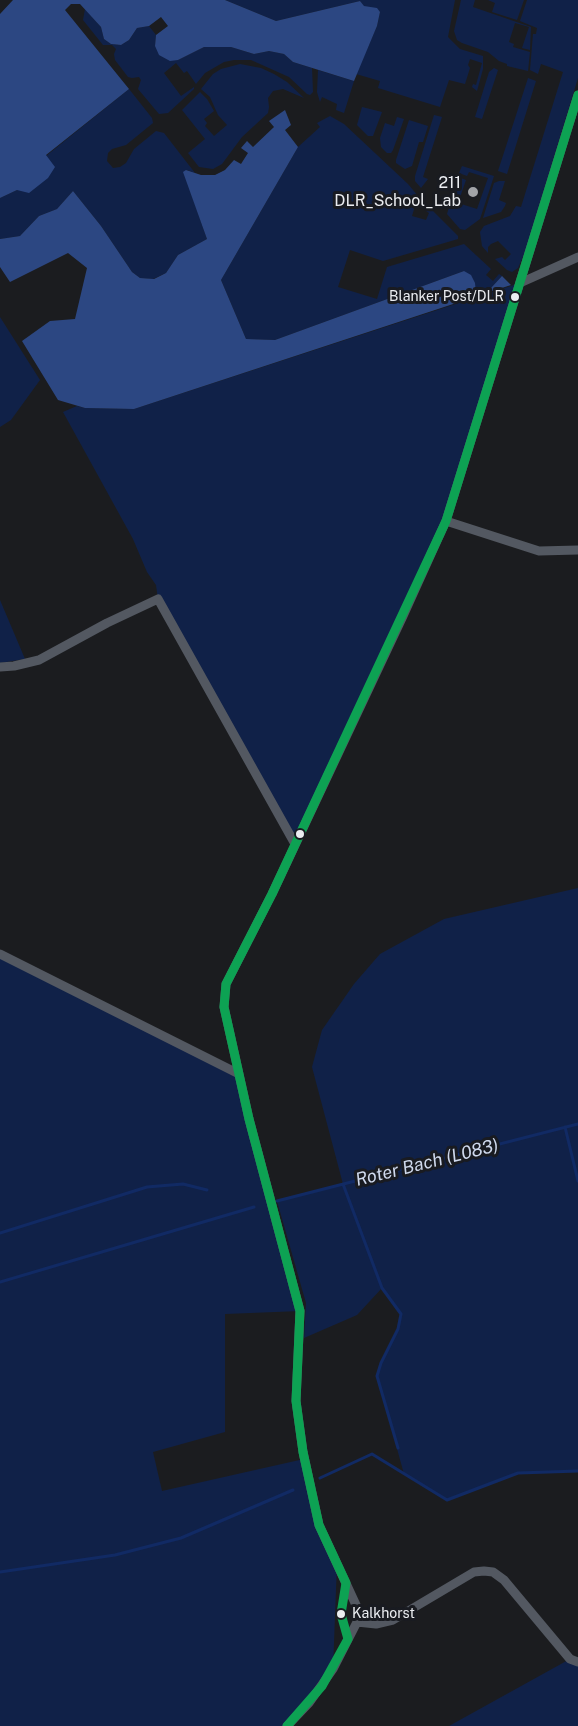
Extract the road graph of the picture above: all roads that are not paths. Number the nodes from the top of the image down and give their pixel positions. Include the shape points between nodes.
1 (578, 95) edge
2 (578, 257) edge
3 (520, 283) junction
4 (446, 521) junction
5 (578, 550) edge
6 (0, 667) edge
7 (295, 844) junction
8 (0, 954) edge
9 (239, 1074) junction
10 (357, 1622) junction
11 (578, 1662) edge
12 (287, 1726) edge

1 - 3 street
2 - 3 street
3 - 4 street
4 - 5 street via 539,550
4 - 7 street
6 - 7 street via 39,660 158,599
7 - 9 street via 226,984 224,1007
8 - 9 street
9 - 10 street via 300,1311 296,1401 303,1452 319,1525 356,1605
10 - 11 street via 376,1624 393,1620 474,1572 493,1572 570,1659
10 - 12 street via 322,1686

